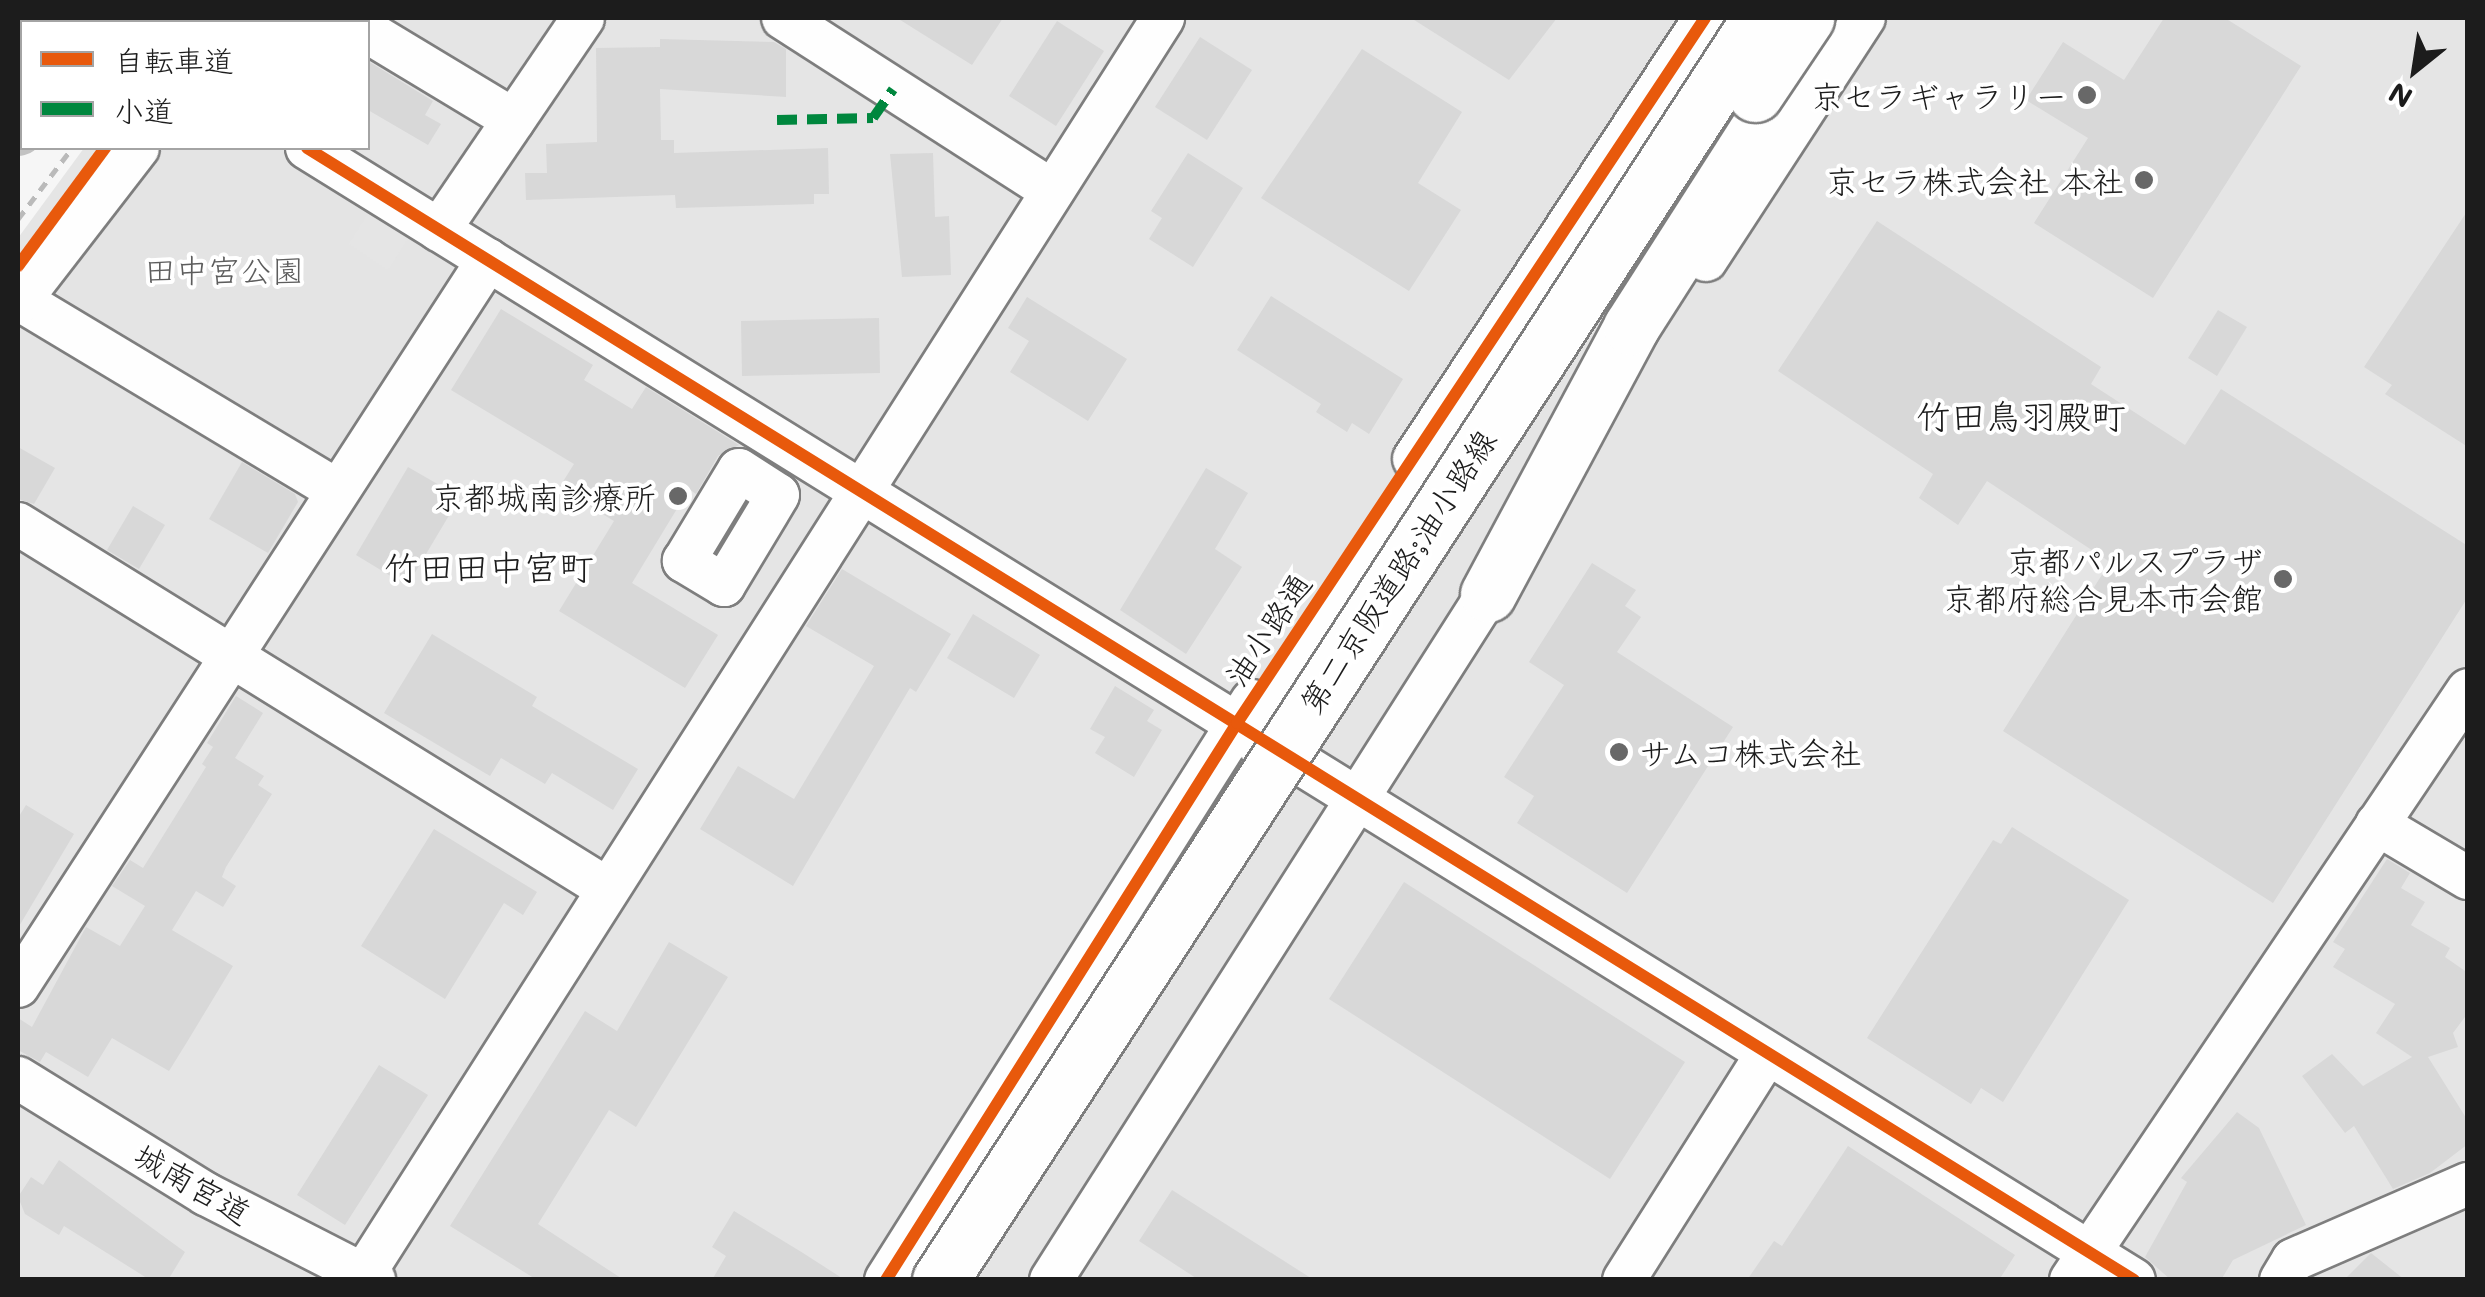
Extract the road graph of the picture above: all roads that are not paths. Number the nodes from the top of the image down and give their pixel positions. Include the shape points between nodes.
1 (583, 18) edge
2 (783, 18) edge
3 (1162, 18) edge
4 (1705, 18) edge
5 (1727, 18) edge
6 (1760, 18) edge
7 (1806, 18) edge
8 (1829, 18) edge
9 (1864, 18) edge
10 (370, 33) edge
11 (514, 120) junction
12 (136, 150) edge
13 (310, 150) edge
14 (1052, 191) junction
15 (440, 230) junction
16 (488, 260) junction
17 (19, 302) edge
18 (762, 430) junction
19 (739, 470) dead end
20 (336, 490) junction
21 (861, 492) junction
22 (18, 524) edge
23 (1488, 594) junction
24 (229, 655) junction
25 (2468, 690) edge
26 (1248, 730) junction
27 (1356, 794) junction
28 (2377, 824) junction
29 (2468, 878) edge
30 (606, 888) junction
31 (18, 986) edge
32 (1766, 1054) junction
33 (18, 1078) edge
34 (2468, 1184) edge
35 (2080, 1266) edge
36 (366, 1278) edge
37 (886, 1280) edge
38 (940, 1280) edge
39 (985, 1280) edge
40 (1051, 1280) edge
41 (1624, 1280) edge
42 (2134, 1280) edge
43 (2281, 1280) edge

1 - 11 street
2 - 14 street
3 - 14 street
4 - 26 street, 油小路通
5 - 26 highway via 1538,320
6 - 38 highway, 第二京阪道路;油小路線, bridge
7 - 39 highway, 第二京阪道路;油小路線, bridge
8 - 23 highway via 1631,326
9 - 23 street
10 - 11 street
11 - 15 street
12 - 17 street
13 - 15 street
14 - 21 street
15 - 16 street
16 - 18 street
16 - 20 street
17 - 20 street
18 - 19 street
18 - 21 street
20 - 24 street
21 - 26 street
21 - 30 street
22 - 24 street
23 - 27 street
24 - 30 street
24 - 31 street
25 - 28 street
26 - 27 street
26 - 37 street, 油小路通 via 1103,935
27 - 32 street
27 - 40 street
28 - 29 street
28 - 35 street
30 - 36 street
32 - 35 street
32 - 41 street
33 - 36 street, 城南宮道 via 206,1194
34 - 43 street via 2294,1260
35 - 42 street

